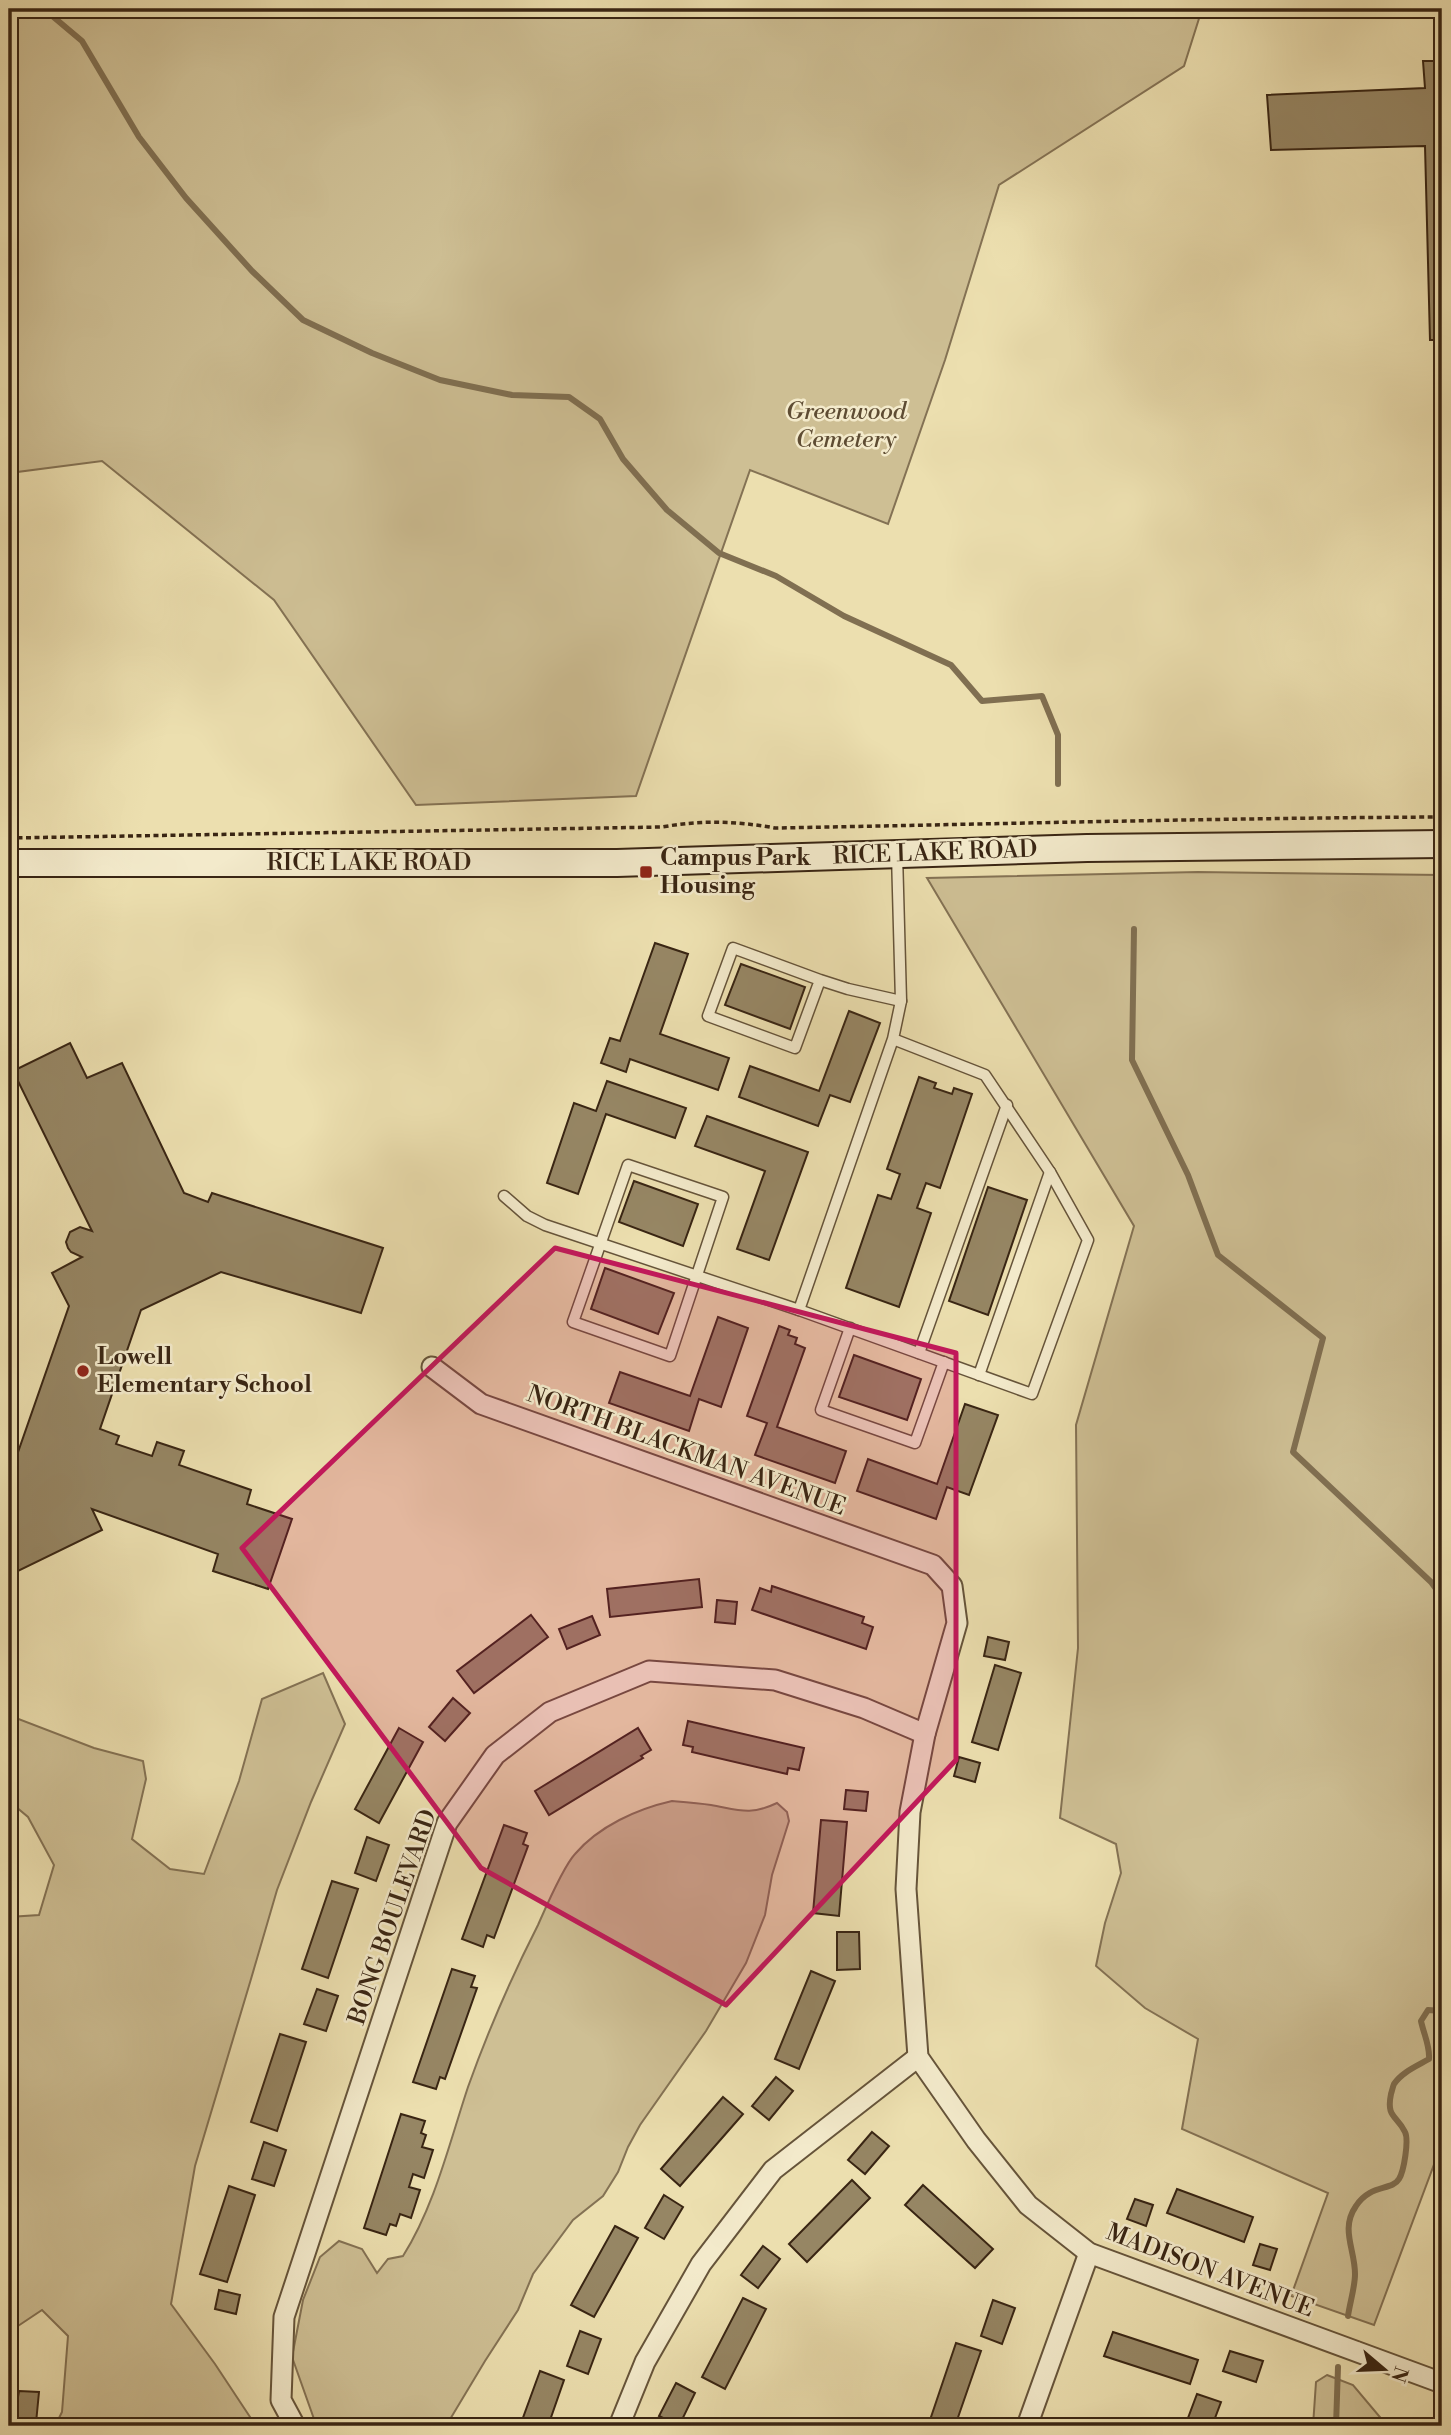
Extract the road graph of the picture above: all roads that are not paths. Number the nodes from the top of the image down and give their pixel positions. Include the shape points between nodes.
1 (1442, 844) edge
2 (897, 854) junction
3 (9, 863) edge
4 (820, 980) junction
5 (901, 1001) junction
6 (893, 1039) junction
7 (1007, 1105) junction
8 (1050, 1172) junction
9 (504, 1196) dead end
10 (601, 1244) junction
11 (698, 1276) junction
12 (799, 1310) junction
13 (850, 1328) junction
14 (919, 1353) junction
15 (944, 1362) junction
16 (432, 1367) dead end
17 (979, 1375) junction
18 (925, 1734) junction
19 (918, 2057) junction
20 (1088, 2253) junction
21 (1442, 2383) edge
22 (295, 2426) edge
23 (619, 2426) edge
24 (1027, 2426) edge

1 - 2 main road, RICE LAKE ROAD
2 - 3 main road, RICE LAKE ROAD via 617,863
2 - 5 lane
4 - 4 lane via 795,1048 708,1016 733,948
4 - 5 lane
5 - 6 lane
6 - 7 lane via 985,1075
6 - 12 lane
7 - 8 lane
7 - 14 lane
8 - 17 lane
8 - 17 lane via 1088,1240 1032,1394
9 - 10 lane via 527,1216
10 - 11 lane
10 - 11 lane via 628,1165 723,1197
10 - 11 lane via 573,1322 670,1356
11 - 12 lane
12 - 13 lane
13 - 14 lane
13 - 15 lane via 821,1410 915,1443
14 - 15 lane
15 - 17 lane
16 - 18 street, NORTH BLACKMAN AVENUE via 481,1404 933,1565 952,1586 957,1623
18 - 19 street via 910,1812 906,1889
18 - 22 street, BONG BOULEVARD via 864,1708 775,1680 649,1671 550,1712 495,1755 447,1824 284,2317 281,2400
19 - 20 street, MADISON AVENUE via 1028,2205
19 - 23 street via 772,2170 701,2264 645,2361
20 - 21 street, MADISON AVENUE
20 - 24 street

